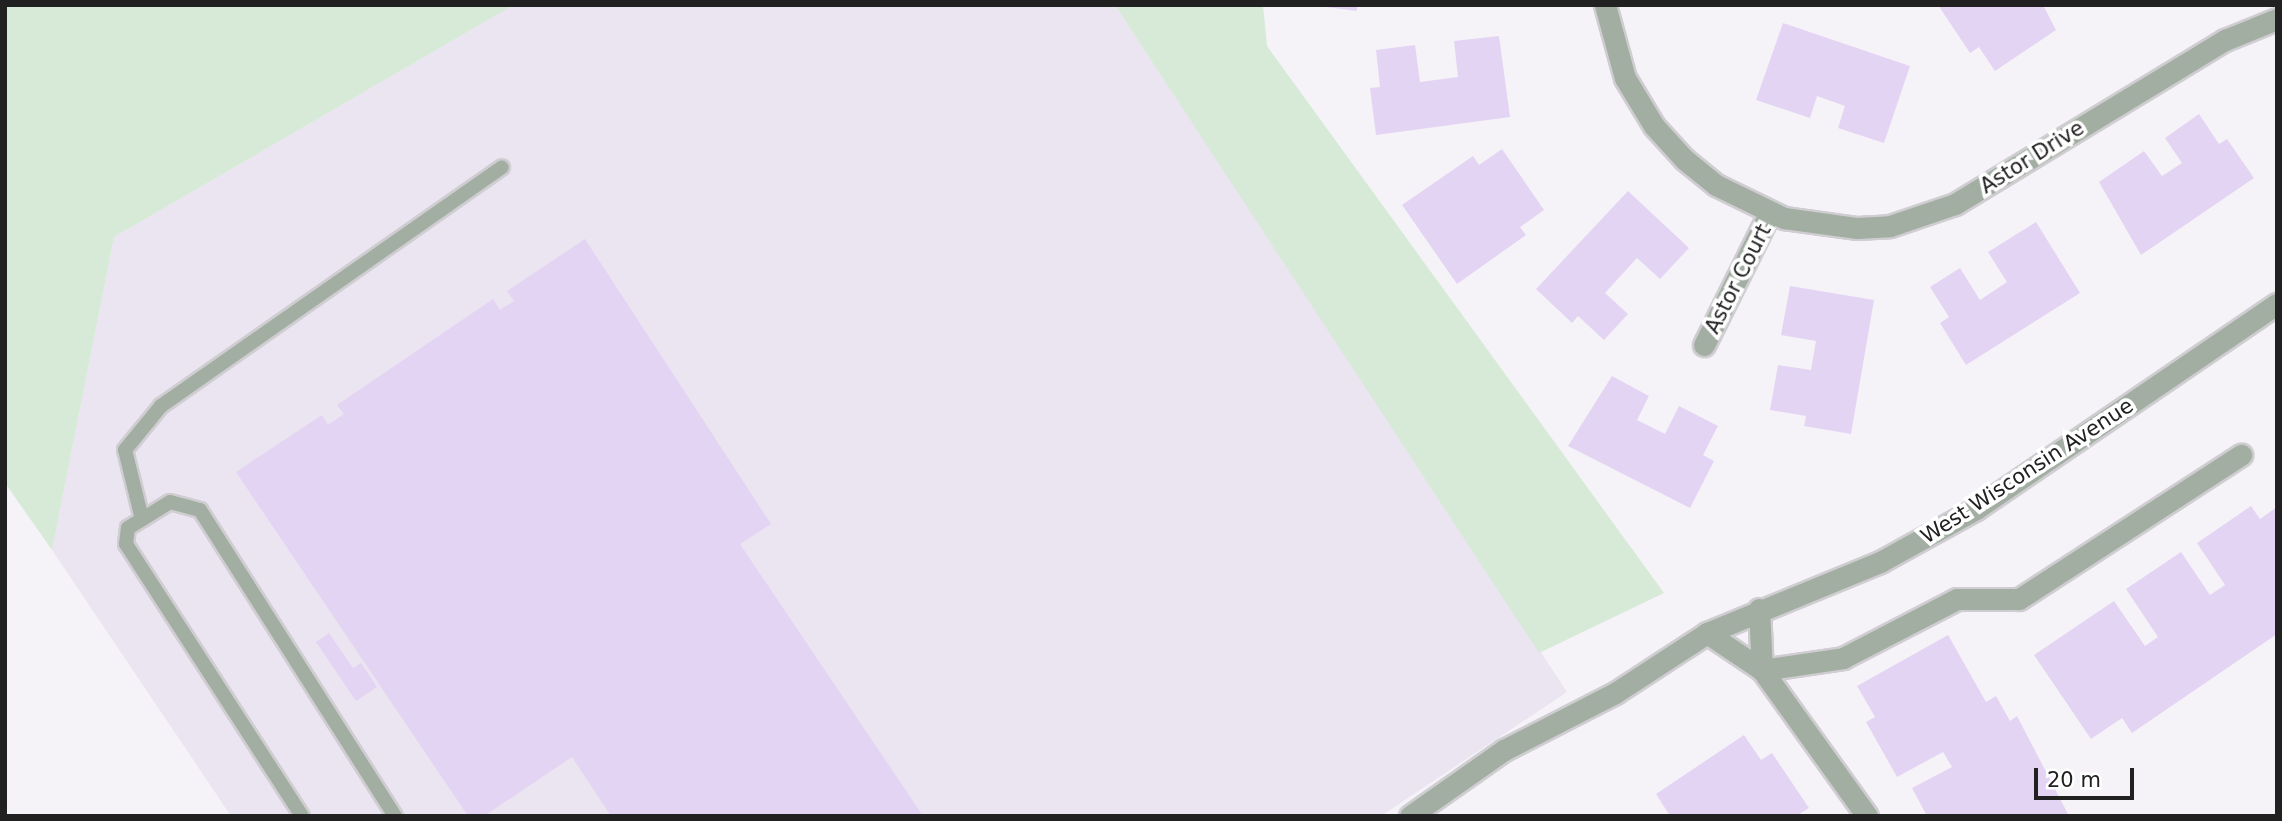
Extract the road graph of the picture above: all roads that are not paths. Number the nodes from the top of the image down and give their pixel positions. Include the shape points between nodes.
1 (1605, 5) edge
2 (2277, 19) edge
3 (502, 167) dead end
4 (1770, 212) junction
5 (2277, 304) edge
6 (1704, 345) dead end
7 (2241, 455) dead end
8 (142, 519) junction
9 (1759, 609) junction
10 (1707, 633) junction
11 (1762, 670) junction
12 (302, 816) edge
13 (395, 816) edge
14 (1410, 816) edge
15 (1867, 816) edge

1 - 4 street, Astor Drive via 1625,78 1654,126 1716,185
2 - 4 street, Astor Drive via 2225,40 1955,204 1921,218 1857,228
3 - 8 lane via 161,406 125,450
4 - 6 street, Astor Court
5 - 9 street, West Wisconsin Avenue via 1976,509 1880,562
7 - 11 street via 2019,599 1957,599 1843,658
8 - 12 lane via 128,528 132,558
8 - 13 lane via 170,502 200,510
9 - 10 street, West Wisconsin Avenue
9 - 11 street
10 - 11 street
10 - 14 street, West Wisconsin Avenue via 1615,693 1504,750
11 - 15 street

